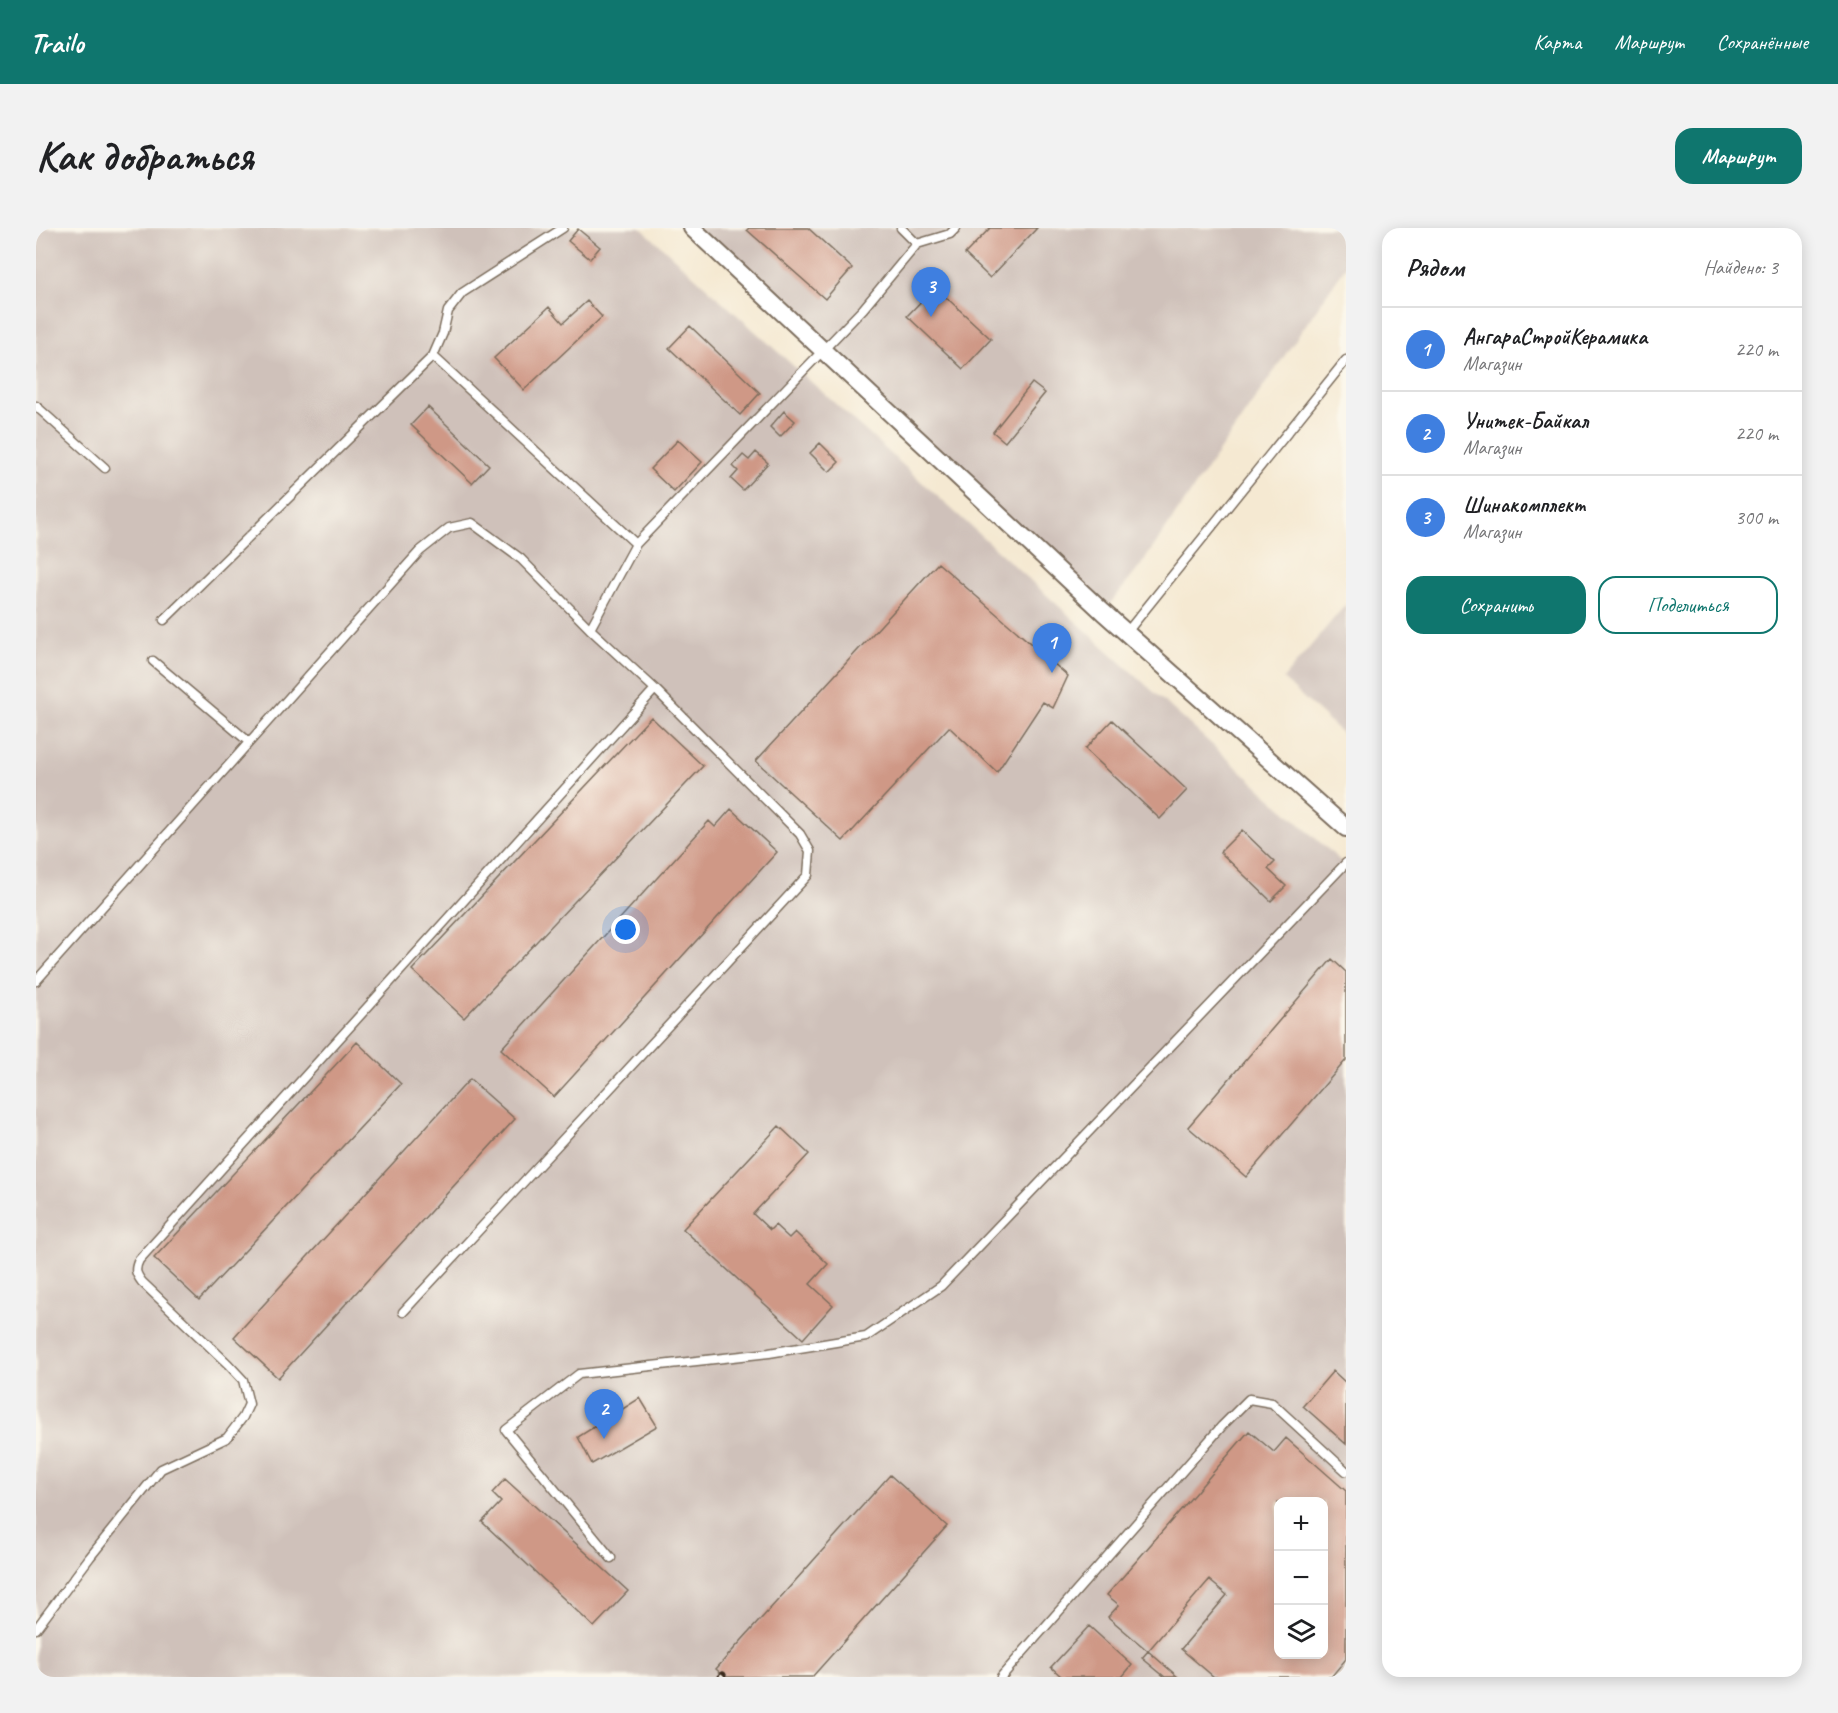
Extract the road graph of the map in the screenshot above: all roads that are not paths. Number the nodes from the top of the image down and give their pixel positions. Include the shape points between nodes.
1 (563, 228) edge
2 (692, 228) edge
3 (901, 228) edge
4 (956, 228) edge
5 (917, 244) junction
6 (824, 351) junction
7 (433, 356) junction
8 (1346, 360) edge
9 (36, 406) edge
10 (105, 468) dead end
11 (636, 544) junction
12 (164, 620) dead end
13 (590, 629) junction
14 (1126, 632) junction
15 (153, 661) dead end
16 (655, 689) junction
17 (249, 742) junction
18 (1346, 828) edge
19 (1346, 862) edge
20 (36, 981) edge
21 (403, 1312) dead end
22 (1346, 1471) edge
23 (611, 1558) dead end
24 (36, 1629) edge
25 (1000, 1677) edge

1 - 7 lane via 462,293 448,311
2 - 6 street
3 - 5 lane
4 - 5 lane via 950,234
5 - 6 lane
6 - 11 lane
6 - 14 street
7 - 11 lane
7 - 12 lane
8 - 14 lane
9 - 10 lane
11 - 13 lane
13 - 16 lane
13 - 17 lane via 522,560 472,523 449,528 420,551
14 - 18 street
15 - 17 lane
16 - 21 lane via 800,834 810,851 808,875
16 - 24 lane via 139,1260 135,1268 142,1282 243,1380 249,1404 227,1438 161,1469
17 - 20 lane
19 - 23 lane via 940,1286 866,1337 769,1353 579,1374 506,1430
22 - 25 lane via 1272,1403 1249,1399

